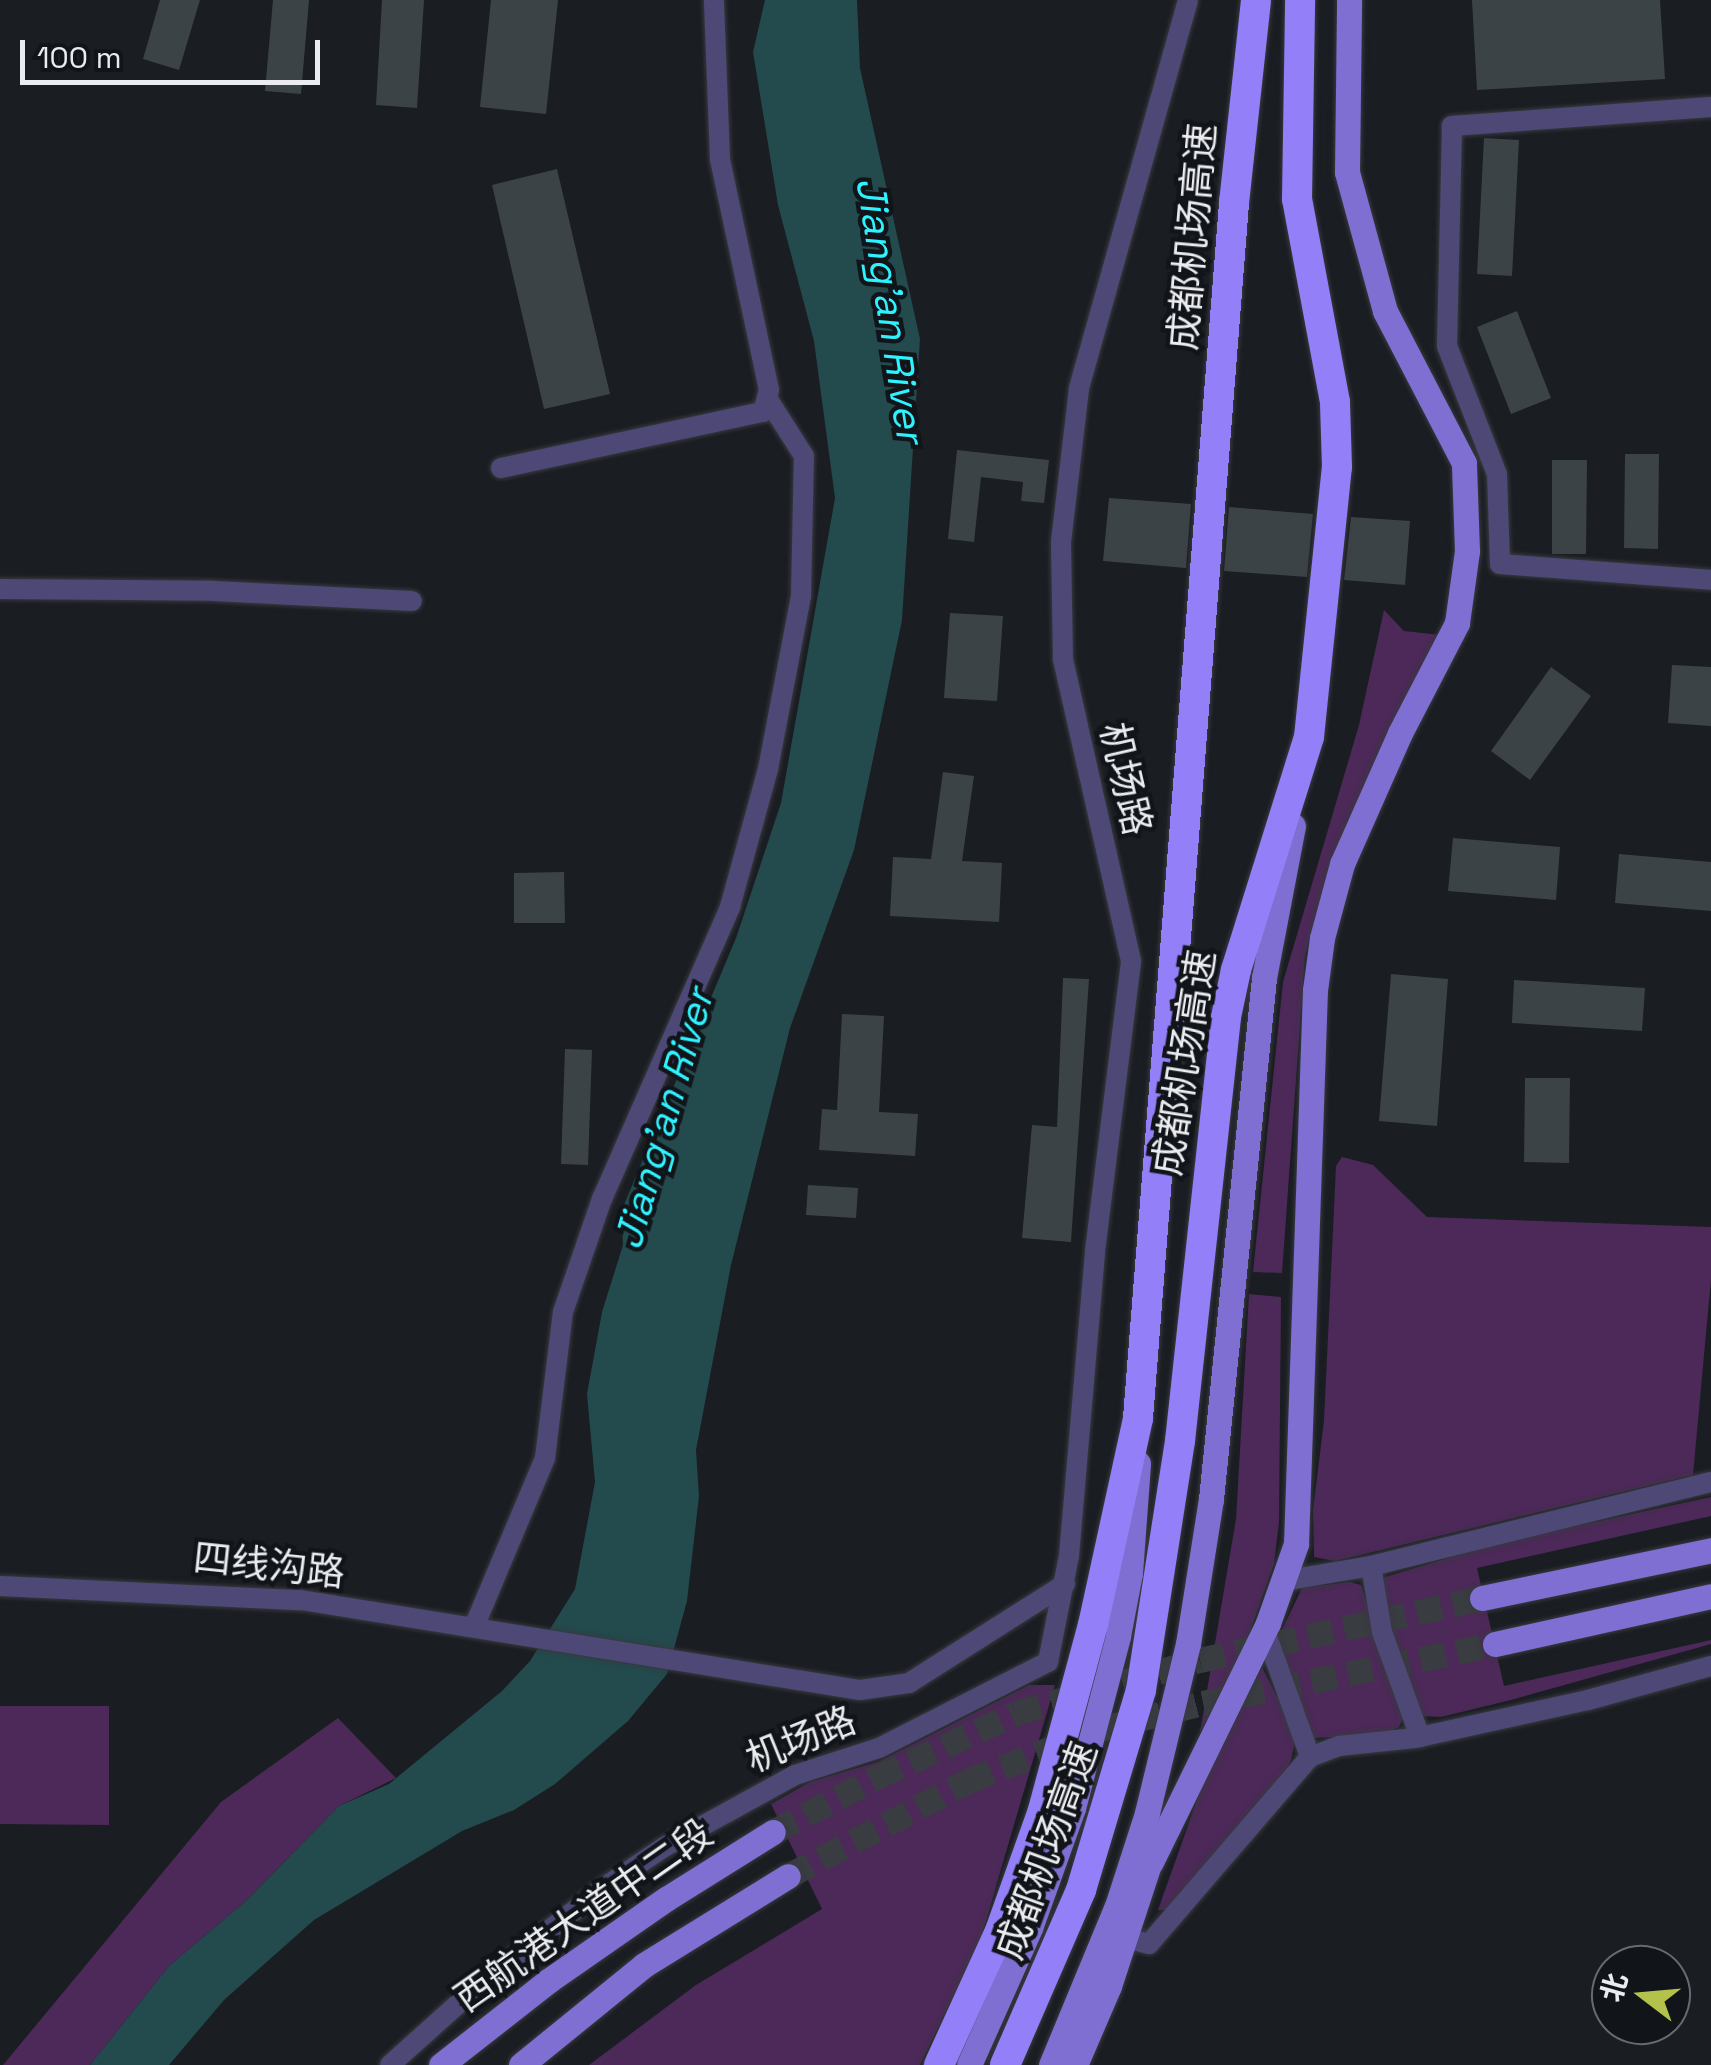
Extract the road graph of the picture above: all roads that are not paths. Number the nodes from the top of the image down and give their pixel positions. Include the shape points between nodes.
1 (714, 0) edge
2 (1188, 0) edge
3 (1256, 0) edge
4 (1300, 0) edge
5 (1349, 0) edge
6 (1711, 107) edge
7 (766, 398) junction
8 (501, 468) dead end
9 (1711, 580) edge
10 (0, 588) edge
11 (412, 602) dead end
12 (1309, 737) junction
13 (1138, 1418) junction
14 (1711, 1482) edge
15 (1711, 1550) edge
16 (1371, 1566) junction
17 (1283, 1580) junction
18 (1065, 1584) junction
19 (0, 1586) edge
20 (1711, 1596) edge
21 (1482, 1598) tunnel mouth
22 (474, 1628) junction
23 (1264, 1630) junction
24 (528, 1636) joint
25 (1188, 1644) junction
26 (1495, 1644) tunnel mouth
27 (1711, 1666) edge
28 (1420, 1737) junction
29 (1310, 1757) junction
30 (772, 1832) tunnel mouth
31 (1151, 1862) junction
32 (788, 1876) tunnel mouth
33 (1126, 1938) junction
34 (390, 2065) edge
35 (441, 2065) edge
36 (521, 2065) edge
37 (939, 2065) edge
38 (969, 2065) edge
39 (1005, 2065) edge
40 (1050, 2065) edge
41 (1075, 2065) edge

1 - 7 street via 720,159
2 - 18 street, 机场路 via 1080,388 1061,542 1062,659 1131,961 1095,1251
3 - 13 highway, 成都机场高速 via 1234,204
4 - 12 highway, 成都机场高速 via 1297,199 1335,402 1337,468
5 - 17 main road via 1347,172 1385,310 1464,463 1467,551 1457,622 1342,864 1322,938 1296,1544
6 - 9 street via 1452,126 1447,346 1498,474 1500,564
7 - 8 street via 763,412
7 - 22 street via 804,456 801,596 768,769 730,908 602,1199 563,1312 545,1458
10 - 11 street
12 - 25 main road via 1264,978 1210,1499
12 - 39 highway, 成都机场高速 via 1226,1017 1180,1441 1137,1707 1081,1890
13 - 37 highway, 成都机场高速 via 1093,1625 1043,1810 1000,1931
13 - 38 main road via 1136,1513 1118,1636 1073,1808 1015,1966
14 - 16 street
15 - 21 main road
16 - 17 street
16 - 28 street via 1382,1632
17 - 23 main road
18 - 24 street, 机场路 via 909,1683 860,1690
18 - 34 street, 机场路 via 1048,1662 1040,1668 880,1748 795,1775 664,1847 486,1979
19 - 22 street, 四线沟路 via 301,1600
20 - 26 main road
22 - 24 street, 四线沟路
23 - 29 street
23 - 31 main road
25 - 31 main road via 1174,1761
25 - 40 main road via 1147,1813 1112,1922
27 - 28 street
28 - 29 street via 1338,1746
29 - 33 street via 1149,1944
30 - 35 main road, 西航港大道中二段 via 548,1981
31 - 33 main road
32 - 36 main road, 西航港大道中二段 via 644,1966
33 - 41 main road

